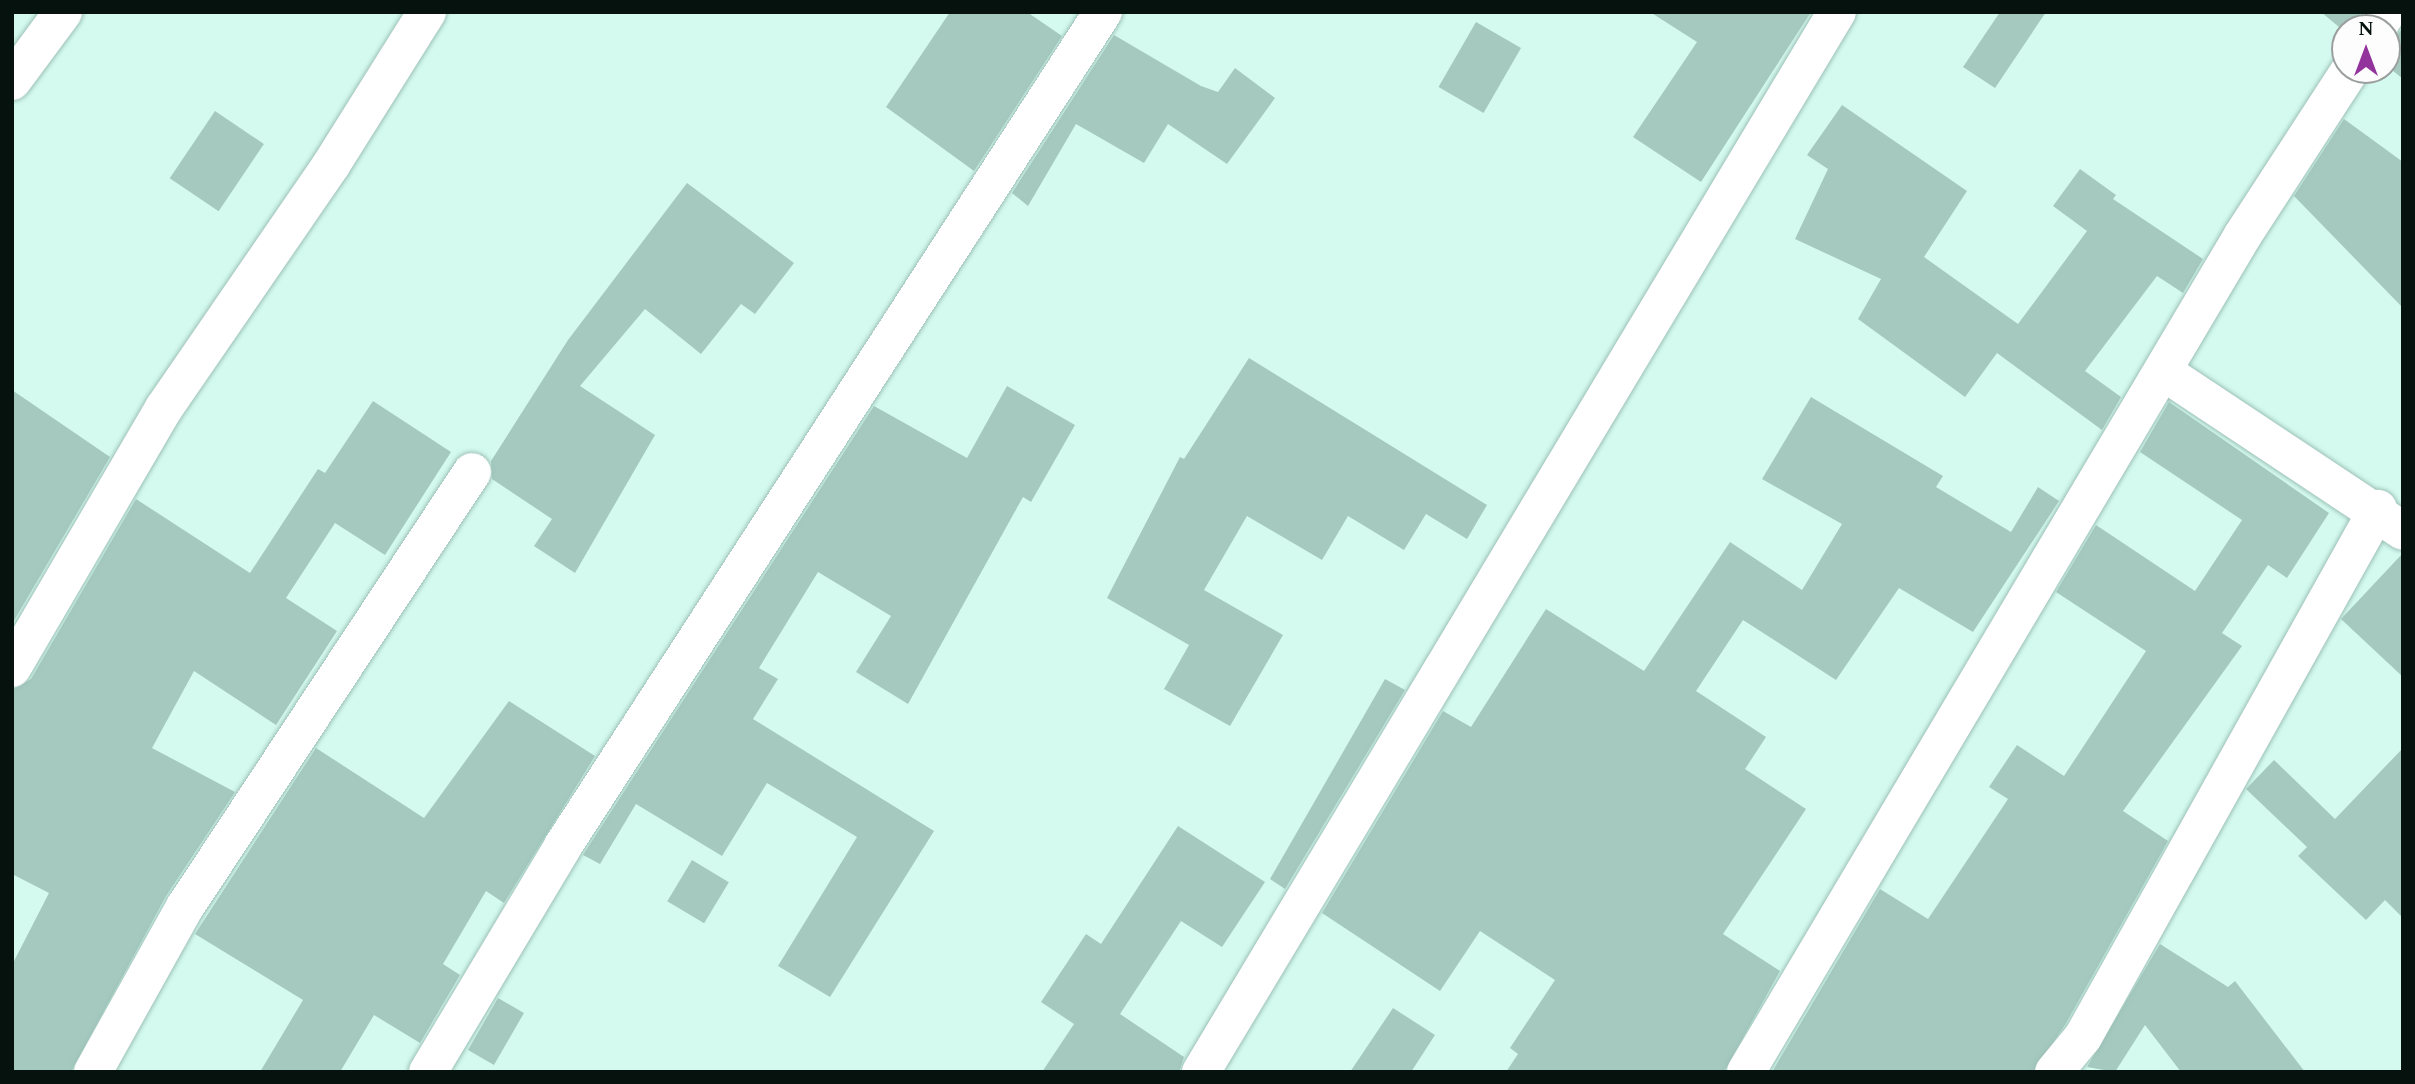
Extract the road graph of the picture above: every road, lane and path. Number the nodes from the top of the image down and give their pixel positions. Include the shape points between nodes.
1 (63, 12) edge
2 (427, 12) edge
3 (1103, 12) edge
4 (1838, 12) edge
5 (12, 81) edge
6 (2341, 84) edge
7 (2164, 372) junction
8 (472, 472) dead end
9 (2390, 520) edge
10 (12, 668) edge
11 (93, 1072) edge
12 (428, 1072) edge
13 (1201, 1072) edge
14 (1746, 1072) edge
15 (2054, 1072) edge

1 - 5 street
2 - 10 street via 331,165 164,408
3 - 12 street via 563,846
4 - 13 street
6 - 7 street
7 - 9 street
7 - 14 street
8 - 11 street via 185,907
9 - 15 street via 2083,1037

